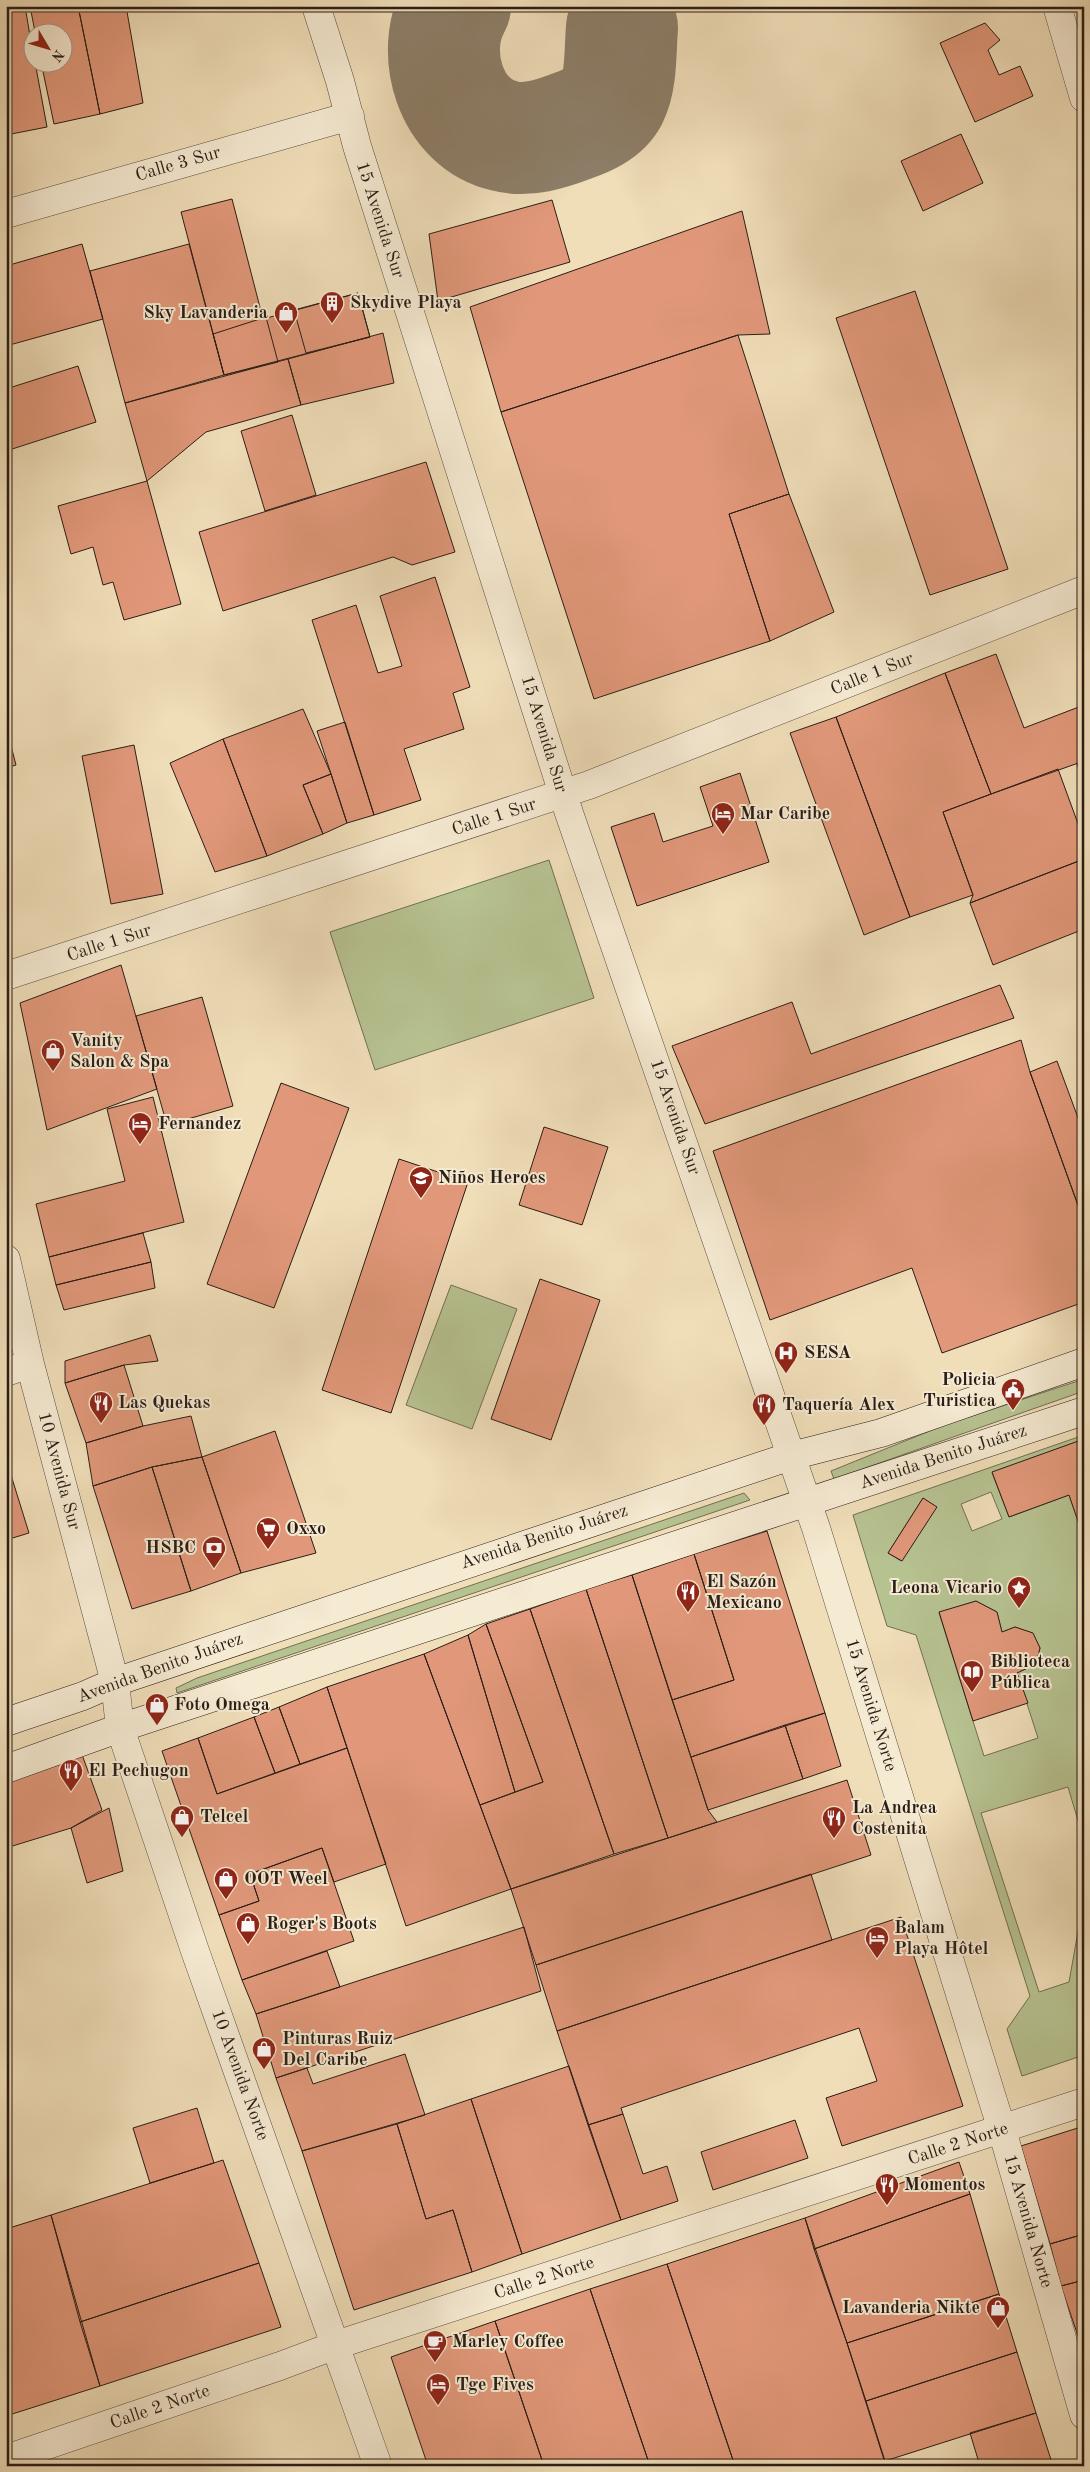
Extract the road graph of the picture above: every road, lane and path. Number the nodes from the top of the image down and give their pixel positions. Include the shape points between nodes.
1 (316, 6) edge
2 (1057, 6) edge
3 (1084, 98) edge
4 (350, 116) junction
5 (6, 214) edge
6 (1084, 590) edge
7 (563, 793) junction
8 (6, 976) edge
9 (6, 1259) edge
10 (1084, 1362) edge
11 (18, 1368) edge
12 (1084, 1412) edge
13 (791, 1456) junction
14 (806, 1502) junction
15 (115, 1682) junction
16 (6, 1722) edge
17 (120, 1728) junction
18 (6, 1769) edge
19 (1084, 2102) edge
20 (1002, 2130) junction
21 (336, 2345) junction
22 (1084, 2415) edge
23 (6, 2459) edge
24 (378, 2466) edge

1 - 4 street, 15 Avenida Sur
2 - 3 street
4 - 5 street, Calle 3 Sur
4 - 7 street, 15 Avenida Sur via 356,146
6 - 7 street, Calle 1 Sur
7 - 8 street, Calle 1 Sur
7 - 13 street, 15 Avenida Sur
9 - 11 street, 10 Avenida Sur
10 - 13 street, Avenida Benito Juárez via 881,1433
11 - 15 street, 10 Avenida Sur
12 - 14 street, Avenida Benito Juárez
13 - 14 street, 15 Avenida Norte
13 - 15 street, Avenida Benito Juárez
14 - 17 street, Avenida Benito Juárez
14 - 20 street, 15 Avenida Norte
15 - 16 street, Avenida Benito Juárez
15 - 17 street, 10 Avenida Norte
17 - 18 street, Avenida Benito Juárez
17 - 21 street, 10 Avenida Norte
19 - 20 street, Calle 2 Norte
20 - 21 street, Calle 2 Norte
20 - 22 street, 15 Avenida Norte
21 - 23 street, Calle 2 Norte
21 - 24 street, 10 Avenida Norte

